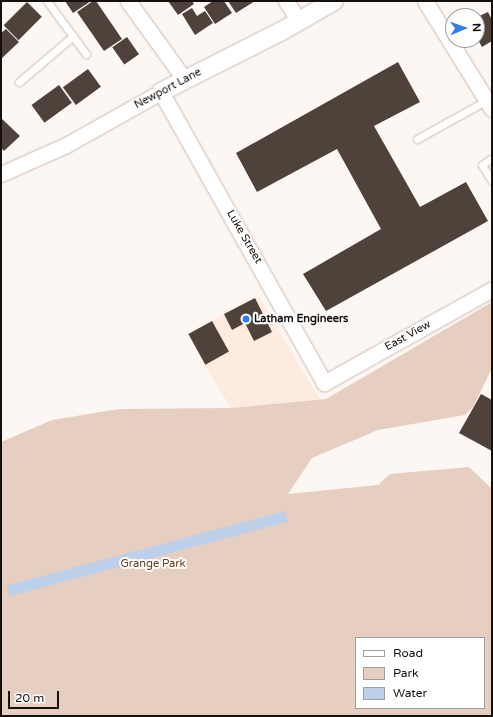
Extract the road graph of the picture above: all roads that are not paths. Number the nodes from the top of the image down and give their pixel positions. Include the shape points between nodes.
1 (47, 1) edge
2 (128, 1) edge
3 (286, 1) edge
4 (334, 1) edge
5 (425, 1) edge
6 (300, 21) junction
7 (73, 36) junction
8 (86, 54) dead end
9 (184, 80) junction
10 (19, 82) dead end
11 (161, 92) junction
12 (489, 104) edge
13 (417, 139) dead end
14 (492, 158) edge
15 (1, 174) edge
16 (492, 181) edge
17 (492, 289) edge
18 (324, 383) joint

1 - 7 lane
2 - 9 street
3 - 6 street
4 - 6 street, Newport Lane
5 - 12 street
6 - 9 street, Newport Lane
7 - 8 lane
7 - 10 lane
9 - 11 street, Newport Lane
11 - 15 street, Newport Lane via 66,145
11 - 18 street, Luke Street
12 - 13 lane
14 - 16 lane via 482,165
17 - 18 street, East View

